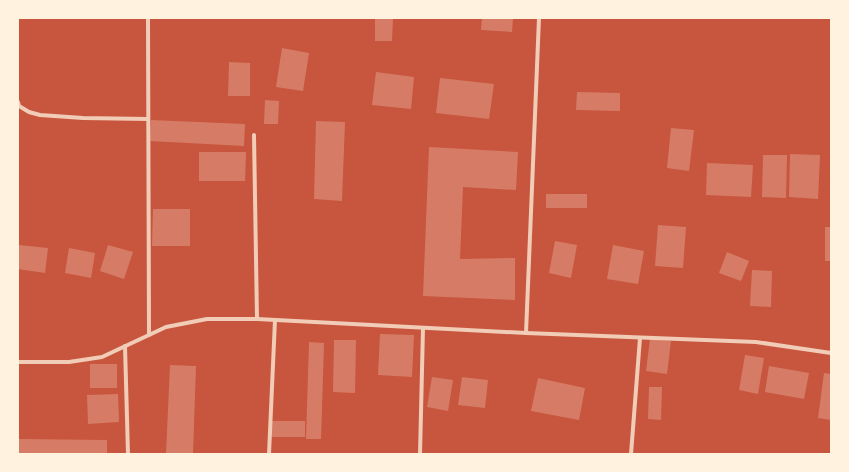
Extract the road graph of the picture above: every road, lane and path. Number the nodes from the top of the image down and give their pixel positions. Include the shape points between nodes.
1 (148, 18) edge
2 (539, 18) edge
3 (18, 102) edge
4 (148, 119) junction
5 (254, 135) dead end
6 (257, 320) junction
7 (275, 320) junction
8 (423, 328) junction
9 (526, 334) junction
10 (149, 335) junction
11 (640, 338) junction
12 (125, 346) junction
13 (831, 352) edge
14 (18, 362) edge
15 (128, 454) edge
16 (269, 454) edge
17 (420, 454) edge
18 (631, 454) edge

1 - 4 street
2 - 9 street
3 - 4 street via 19,106 29,112 40,115
4 - 10 street
5 - 6 street
6 - 7 street
6 - 10 street via 207,319 166,327
7 - 8 street
7 - 16 street
8 - 9 street
8 - 17 street
9 - 11 street
10 - 12 street
11 - 13 street via 756,342
11 - 18 street
12 - 14 street via 102,356 68,362
12 - 15 street

